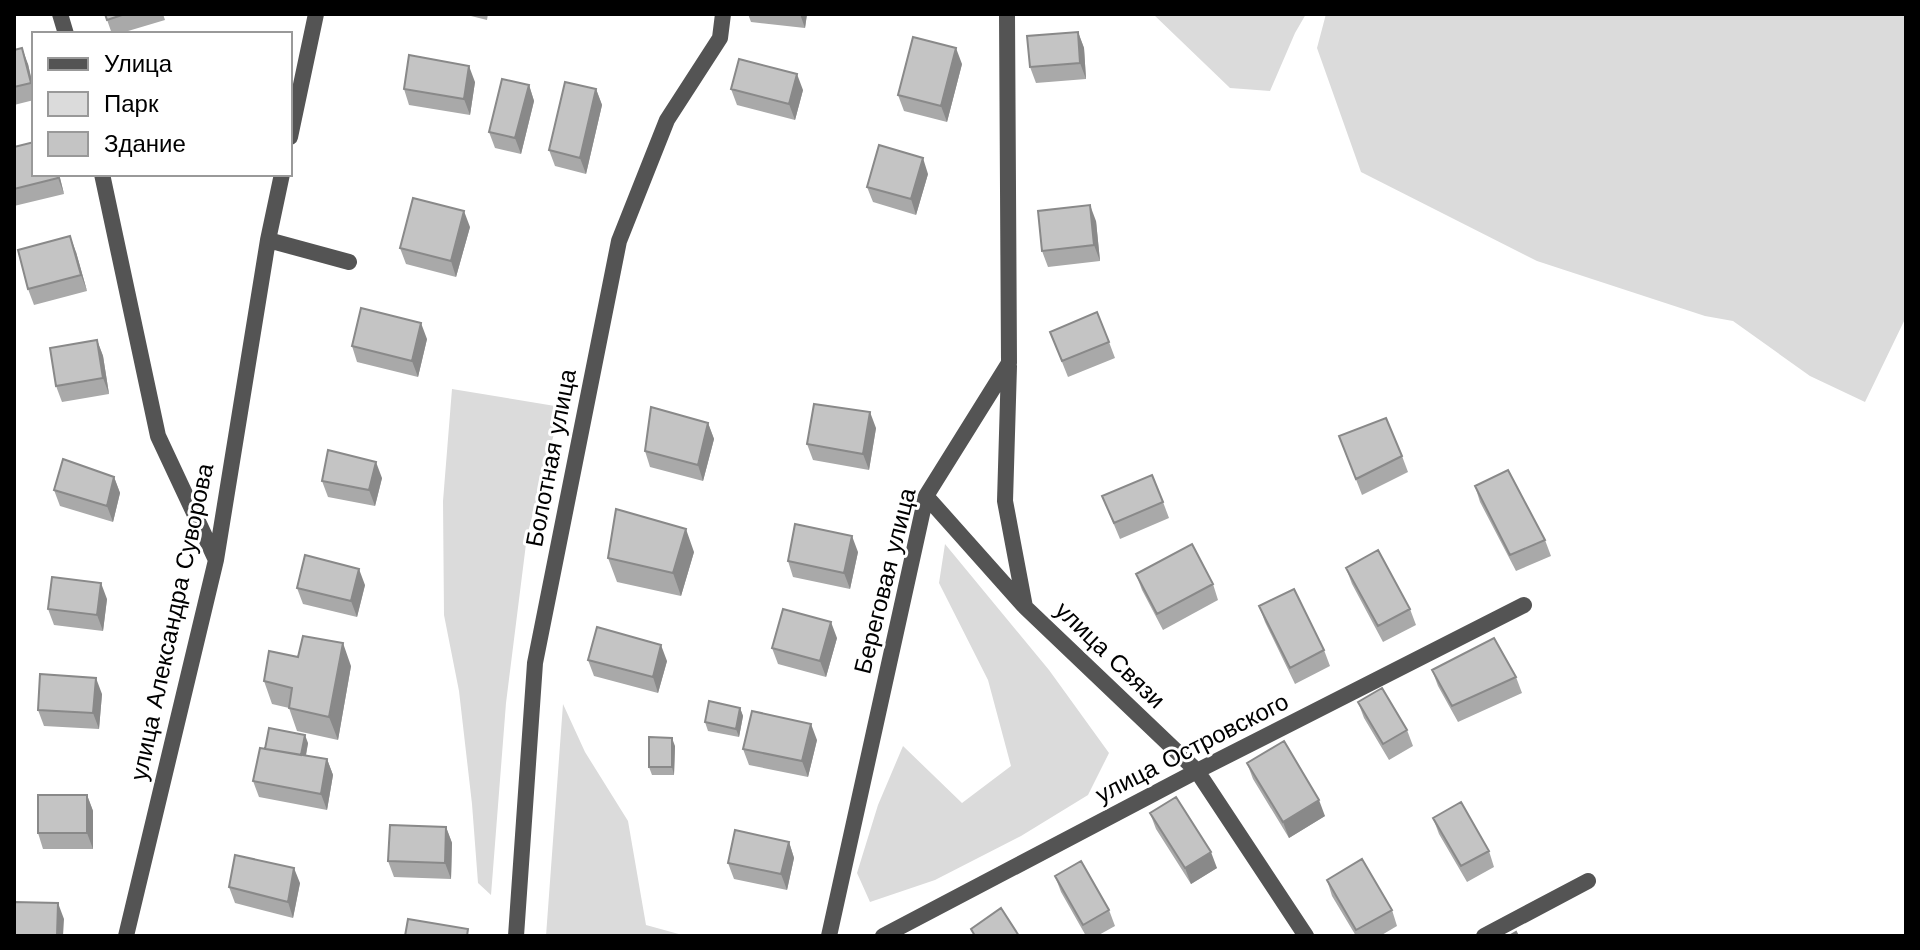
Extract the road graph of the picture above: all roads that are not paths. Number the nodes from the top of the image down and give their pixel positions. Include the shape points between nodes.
1 (316, 14) edge
2 (723, 14) edge
3 (1007, 14) edge
4 (292, 128) edge
5 (102, 176) edge
6 (282, 176) edge
7 (268, 240) junction
8 (349, 262) dead end
9 (1009, 363) junction
10 (926, 496) junction
11 (216, 560) junction
12 (1524, 605) dead end
13 (1025, 607) junction
14 (1197, 771) junction
15 (1588, 881) dead end
16 (126, 936) edge
17 (516, 936) edge
18 (829, 936) edge
19 (883, 936) edge
20 (1306, 936) edge
21 (1484, 936) edge

1 - 4 street
2 - 17 street, Болотная улица via 720,38 667,120 619,241 535,663
3 - 9 street
5 - 11 street via 158,436
6 - 7 street, улица Александра Суворова
7 - 8 street
7 - 11 street, улица Александра Суворова
9 - 10 street, Береговая улица
9 - 13 street, улица Связи via 1005,501
10 - 13 street
10 - 18 street, Береговая улица
11 - 16 street, улица Александра Суворова
12 - 14 street, улица Островского
13 - 14 street, улица Связи
14 - 19 street, улица Островского
14 - 20 street, улица Связи
15 - 21 street

